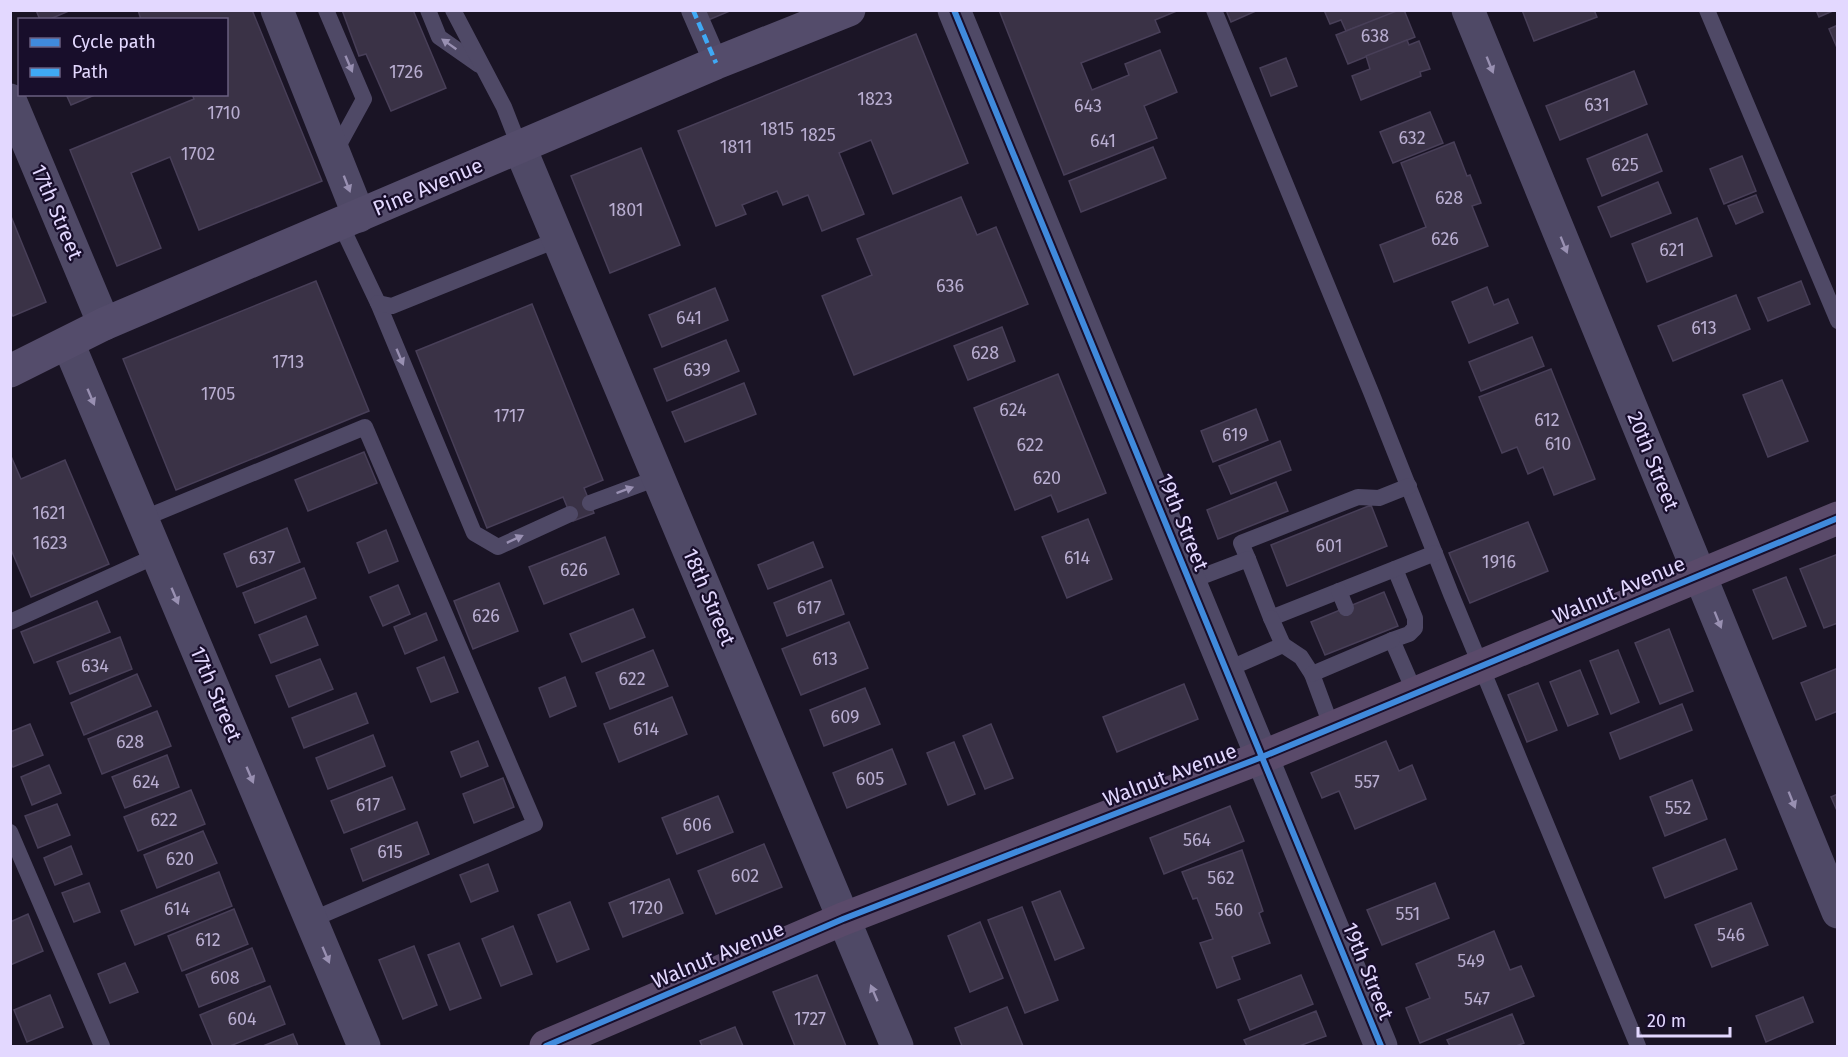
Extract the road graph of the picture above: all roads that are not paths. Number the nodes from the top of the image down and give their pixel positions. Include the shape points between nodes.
1 (277, 10) edge
2 (326, 10) edge
3 (428, 10) edge
4 (453, 10) edge
5 (693, 10) edge
6 (849, 10) edge
7 (954, 10) edge
8 (1214, 10) edge
9 (1468, 10) edge
10 (1707, 10) edge
11 (716, 63) junction
12 (483, 67) junction
13 (10, 100) edge
14 (520, 148) junction
15 (20, 151) edge
16 (335, 152) junction
17 (349, 220) junction
18 (559, 239) junction
19 (378, 303) junction
20 (1838, 321) edge
21 (104, 324) junction
22 (68, 343) junction
23 (10, 371) edge
24 (660, 477) junction
25 (1408, 486) junction
26 (590, 503) dead end
27 (570, 514) dead end
28 (1838, 518) edge
29 (142, 519) junction
30 (1435, 553) junction
31 (158, 555) junction
32 (1248, 559) junction
33 (1395, 568) junction
34 (1699, 574) junction
35 (1190, 581) junction
36 (1339, 591) junction
37 (1346, 608) dead end
38 (1271, 618) junction
39 (10, 622) edge
40 (1392, 640) junction
41 (1283, 645) junction
42 (1481, 666) junction
43 (1226, 670) junction
44 (1312, 674) junction
45 (1415, 693) junction
46 (1332, 728) junction
47 (1262, 757) junction
48 (10, 832) edge
49 (1838, 912) edge
50 (843, 919) junction
51 (311, 920) junction
52 (102, 1047) edge
53 (364, 1047) edge
54 (546, 1047) edge
55 (897, 1047) edge
56 (1381, 1047) edge
57 (1638, 1047) edge

1 - 16 street
2 -> 16 lane via 364,99
12 -> 3 lane via 439,37
4 - 12 lane
5 - 11 street
6 - 11 main road, Pine Avenue
7 - 35 street, 19th Street
8 - 25 lane
9 -> 34 street, 20th Street
10 - 20 lane
11 - 14 main road, Pine Avenue
12 - 14 lane
13 - 15 street, 17th Street
14 - 17 main road, Pine Avenue
14 - 18 street, 18th Street
15 - 21 street, 17th Street
16 -> 17 street
17 - 19 lane
17 - 21 main road, Pine Avenue
18 - 19 lane via 392,306
18 - 24 street, 18th Street
19 -> 27 lane via 474,532 498,547
21 - 22 main road, Pine Avenue
22 - 23 main road, Pine Avenue
22 -> 29 street, 17th Street
26 -> 24 lane
24 - 50 street, 18th Street
25 - 30 lane
25 - 32 lane via 1379,498 1358,497 1241,543
28 - 34 main road, Walnut Avenue
29 - 31 street, 17th Street
29 - 51 lane via 365,427 535,824
30 - 33 lane
30 - 42 lane
31 - 39 lane
31 -> 51 street, 17th Street
32 - 35 lane
32 - 38 lane
33 - 36 lane
33 - 40 lane via 1415,618 1415,628
34 - 42 main road, Walnut Avenue
34 -> 49 street, 20th Street
35 - 43 street, 19th Street
36 - 37 lane
36 - 38 lane
38 - 41 lane
40 - 44 lane via 1362,647
40 - 45 lane
41 - 43 lane
41 - 44 lane via 1301,657
42 - 45 main road, Walnut Avenue
42 - 57 lane
43 - 47 street, 19th Street
44 - 46 lane
45 - 46 main road, Walnut Avenue
46 - 47 main road, Walnut Avenue
47 - 50 main road, Walnut Avenue
47 - 56 street, 19th Street
48 - 52 lane
50 - 54 main road, Walnut Avenue
55 -> 50 street, 18th Street
51 -> 53 street, 17th Street

